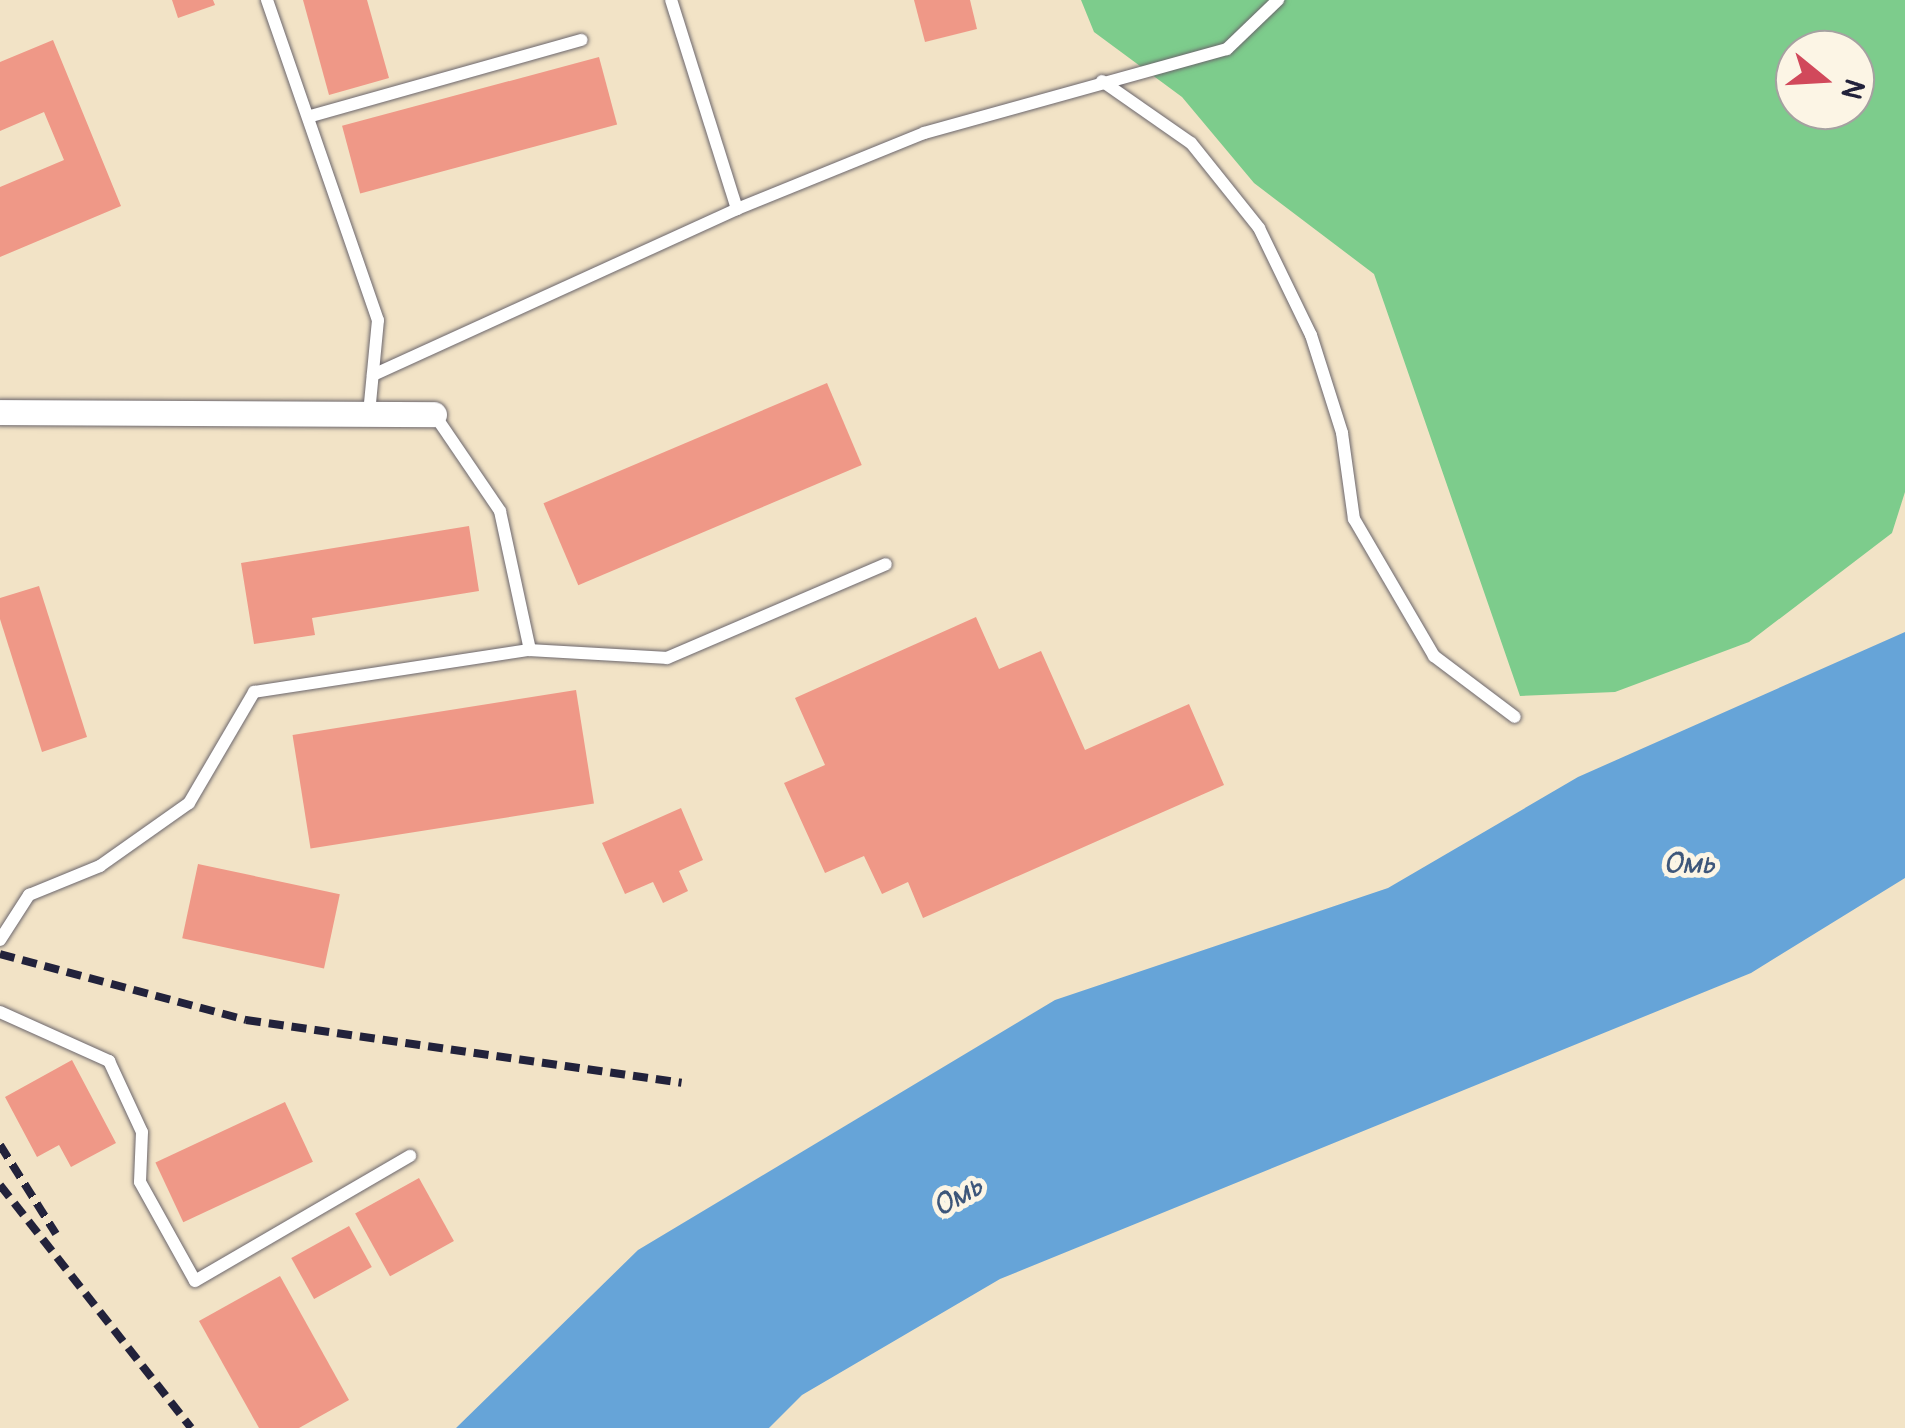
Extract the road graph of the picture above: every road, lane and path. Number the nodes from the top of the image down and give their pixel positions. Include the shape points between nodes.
1 (267, 0) edge
2 (671, 0) edge
3 (1278, 0) edge
4 (582, 40) dead end
5 (1102, 82) junction
6 (311, 116) junction
7 (737, 209) junction
8 (373, 375) junction
9 (0, 412) edge
10 (369, 414) junction
11 (434, 414) joint
12 (886, 564) dead end
13 (530, 650) junction
14 (1515, 717) dead end
15 (0, 940) edge
16 (0, 1012) edge
17 (410, 1156) dead end

1 - 6 lane
2 - 7 lane
3 - 5 lane via 1227,49
4 - 6 lane
5 - 7 lane via 924,133
5 - 14 lane via 1191,143 1259,228 1316,351 1342,434 1354,519 1434,656
6 - 8 lane via 378,320
7 - 8 lane
8 - 10 lane
9 - 10 street
10 - 11 street
11 - 13 lane via 500,511
12 - 13 lane via 667,658
13 - 15 lane via 254,692 189,803 100,866 29,895
16 - 17 lane via 109,1061 142,1132 140,1182 195,1281

